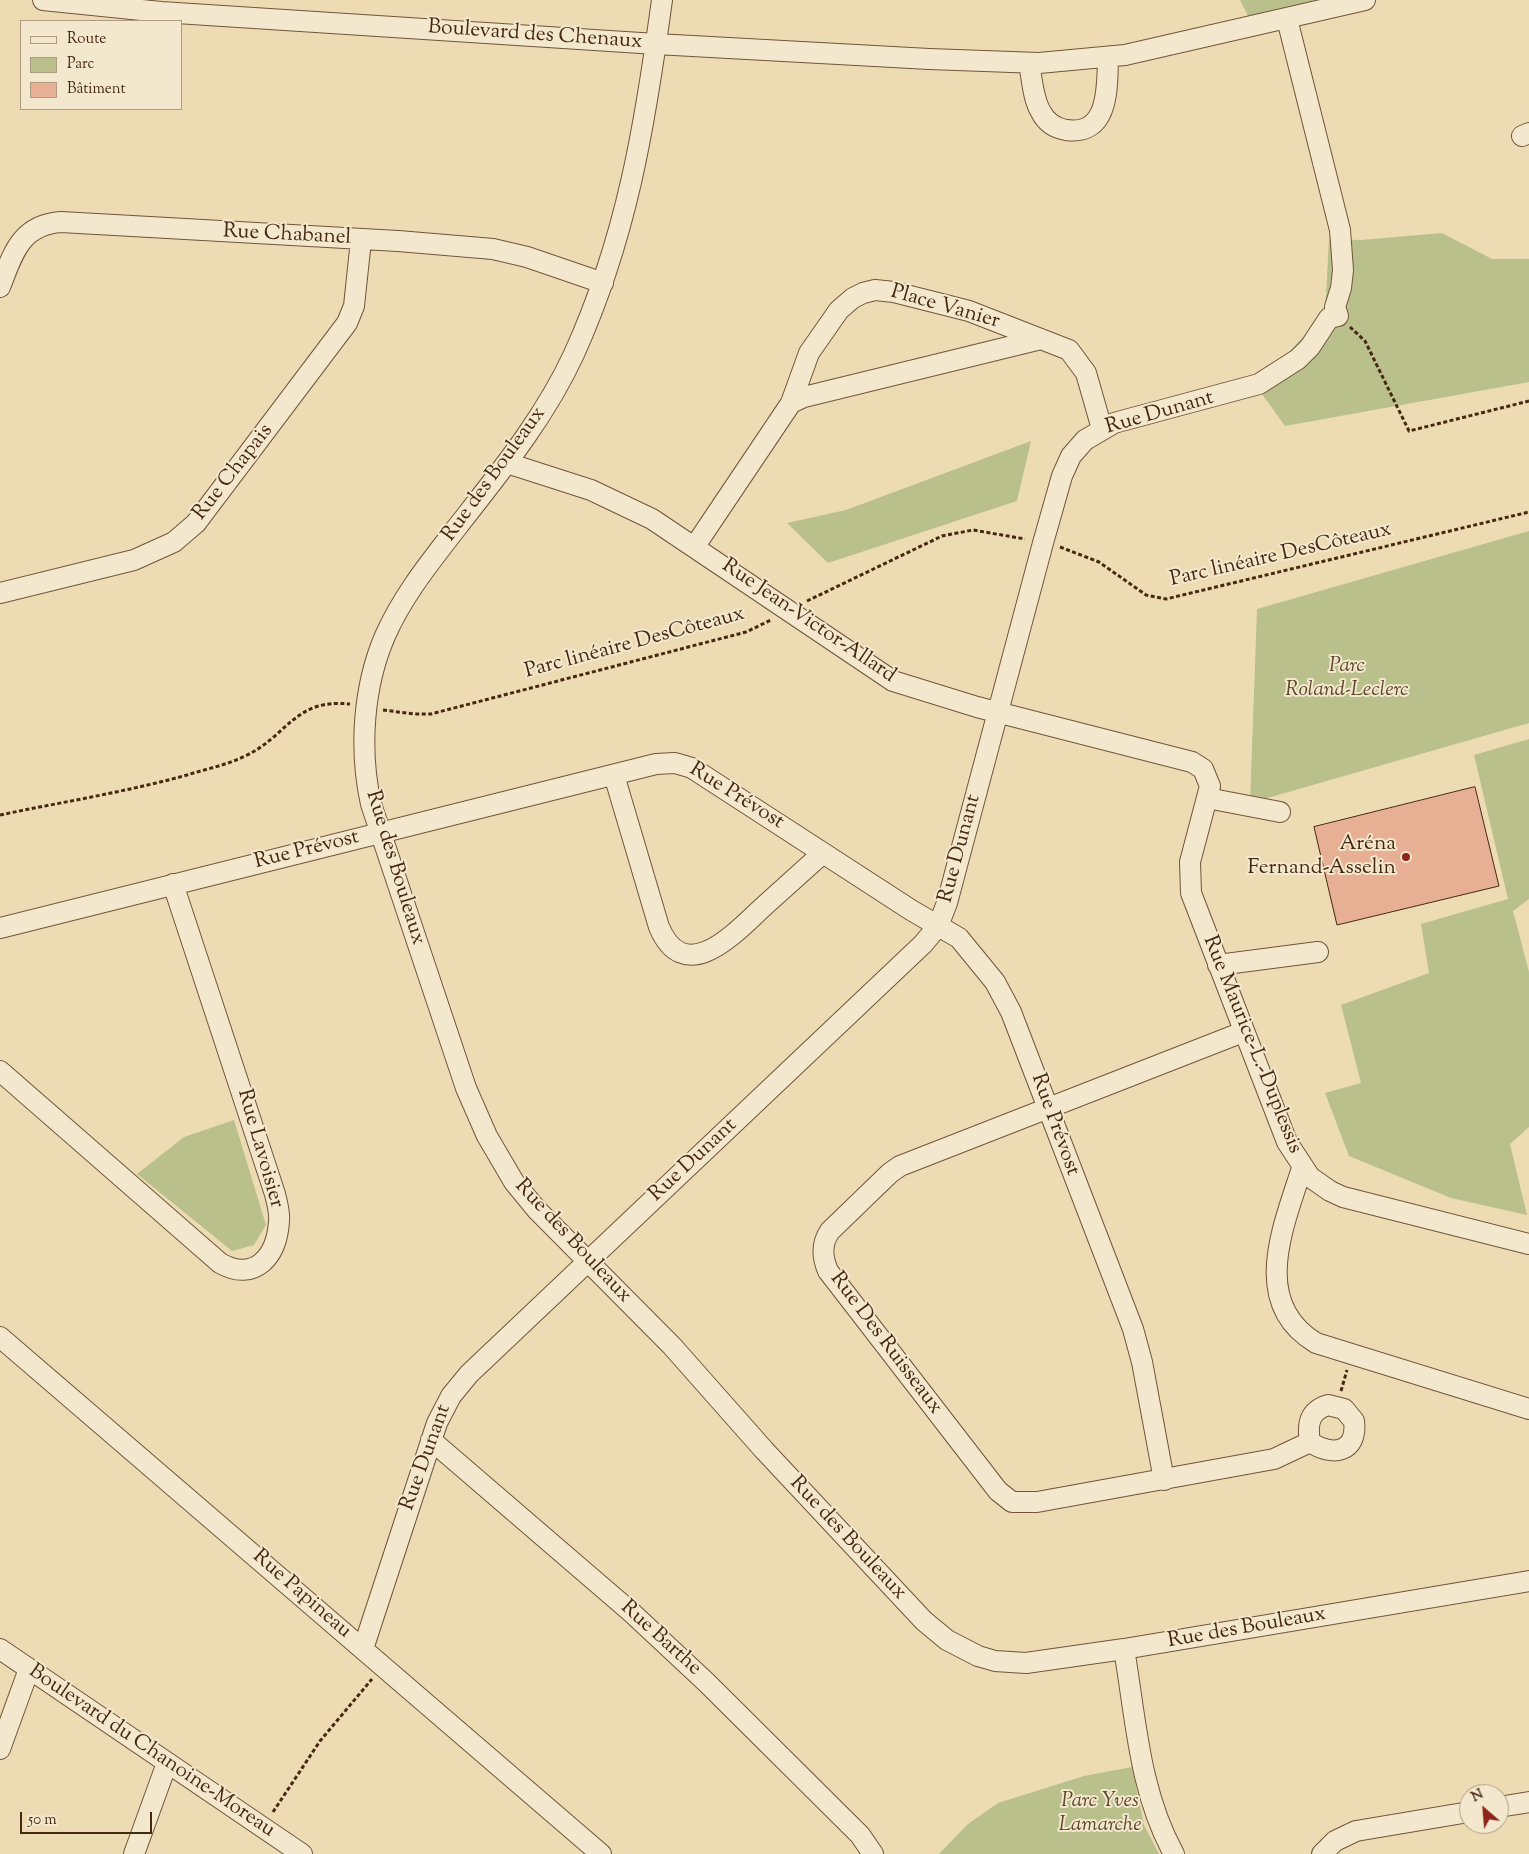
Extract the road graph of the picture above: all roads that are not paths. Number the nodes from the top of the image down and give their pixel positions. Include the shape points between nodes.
1 (43, 0) edge
2 (662, 0) edge
3 (1365, 0) edge
4 (1287, 19) junction
5 (656, 44) junction
6 (1108, 58) junction
7 (1029, 63) junction
8 (361, 240) junction
9 (603, 283) junction
10 (0, 287) edge
11 (1041, 339) junction
12 (791, 403) junction
13 (1102, 429) junction
14 (507, 463) junction
15 (695, 546) junction
16 (0, 593) edge
17 (997, 712) junction
18 (1207, 774) joint
19 (614, 776) junction
20 (1207, 798) junction
21 (1280, 812) dead end
22 (379, 833) junction
23 (823, 852) junction
24 (173, 884) junction
25 (938, 926) junction
26 (0, 928) edge
27 (1318, 952) dead end
28 (1218, 965) junction
29 (1243, 1032) junction
30 (0, 1071) edge
31 (1048, 1108) junction
32 (1302, 1168) junction
33 (1529, 1244) edge
34 (588, 1262) junction
35 (0, 1338) edge
36 (1529, 1409) edge
37 (431, 1440) junction
38 (1310, 1442) junction
39 (1164, 1480) junction
40 (1529, 1581) edge
41 (363, 1649) junction
42 (1124, 1649) junction
43 (0, 1650) edge
44 (29, 1669) junction
45 (0, 1749) edge
46 (167, 1763) junction
47 (1529, 1802) edge
48 (1509, 1805) edge
49 (1459, 1814) edge
50 (134, 1854) edge
51 (302, 1854) edge
52 (601, 1854) edge
53 (872, 1854) edge
54 (1174, 1854) edge
55 (1322, 1854) edge

1 - 5 street, Boulevard des Chenaux via 142,10
2 - 5 street, Rue des Bouleaux
3 - 4 street, Boulevard des Chenaux
4 - 6 street, Boulevard des Chenaux
4 - 13 street, Rue Dunant via 1340,230 1344,270 1334,307 1338,316 1329,318 1298,359 1259,384
5 - 7 street, Boulevard des Chenaux
5 - 9 street, Rue des Bouleaux via 634,170 621,228
6 - 7 street, Boulevard des Chenaux
6 - 7 street via 1106,100 1102,111 1090,125 1076,130 1057,127 1043,116
8 - 9 street, Rue Chabanel via 512,252
8 - 10 street, Rue Chabanel via 52,223 35,228 23,239
8 - 16 street, Rue Chapais via 354,306 347,323 196,523 174,542 149,555
9 - 14 street, Rue des Bouleaux via 562,379
11 - 12 street, Place Vanier via 804,397
11 - 12 street, Place Vanier via 969,311 894,292 875,290 863,293 839,310 809,353
11 - 13 street, Place Vanier via 1069,350 1081,363
12 - 15 street, Place Vanier
13 - 17 street, Rue Dunant via 1077,448 1066,465
14 - 15 street, Rue Jean-Victor-Allard via 611,498
14 - 22 street, Rue des Bouleaux via 422,572 403,601 378,656 367,707 365,762
15 - 17 street, Rue Jean-Victor-Allard via 893,680
17 - 18 street, Rue Jean-Victor-Allard via 1192,762
17 - 25 street, Rue Dunant via 947,903
18 - 20 street, Rue Maurice-L.-Duplessis via 1210,786
19 - 22 street, Rue Prévost
19 - 23 street, Rue Prévost via 664,762 692,768
19 - 23 street via 659,927 671,947 682,953 694,955 717,947
20 - 21 street
20 - 28 street, Rue Maurice-L.-Duplessis via 1190,862 1189,882 1190,893
22 - 24 street, Rue Prévost
22 - 34 street, Rue des Bouleaux via 466,1088 487,1136 524,1196
23 - 25 street, Rue Prévost
24 - 26 street, Rue Prévost
24 - 30 street, Rue Lavoisier via 276,1194 278,1232 266,1260 245,1270 220,1263
25 - 31 street, Rue Prévost via 967,946 995,982 1012,1012
25 - 34 street, Rue Dunant via 923,944
27 - 28 street
28 - 29 street, Rue Maurice-L.-Duplessis
29 - 31 street, Rue Des Ruisseaux
29 - 32 street, Rue Maurice-L.-Duplessis via 1281,1130
31 - 39 street, Rue Prévost via 1138,1344
31 - 39 street, Rue Des Ruisseaux via 894,1169 830,1231 824,1243 825,1263 940,1417 1007,1499 1019,1503 1037,1502
32 - 33 street, Rue Maurice-L.-Duplessis via 1319,1185 1343,1197
32 - 36 street via 1276,1258 1281,1300 1292,1322 1307,1338
34 - 37 street, Rue Dunant via 459,1385 443,1409
34 - 42 street, Rue des Bouleaux via 672,1346 924,1621 947,1640 978,1656 1012,1663
35 - 41 street, Rue Papineau
37 - 41 street, Rue Dunant
37 - 53 street, Rue Barthe via 631,1612 706,1682 860,1835
38 - 38 street via 1308,1427 1314,1412 1321,1407 1337,1406 1350,1414 1355,1429 1344,1448 1330,1452
38 - 39 street, Rue Des Ruisseaux via 1274,1459
40 - 42 street, Rue des Bouleaux
41 - 52 street, Rue Papineau
42 - 54 street via 1148,1793
43 - 44 street, Boulevard du Chanoine-Moreau
44 - 45 street
44 - 46 street, Boulevard du Chanoine-Moreau
46 - 50 street
46 - 51 street, Boulevard du Chanoine-Moreau
47 - 48 street
49 - 55 street via 1356,1831 1335,1841

